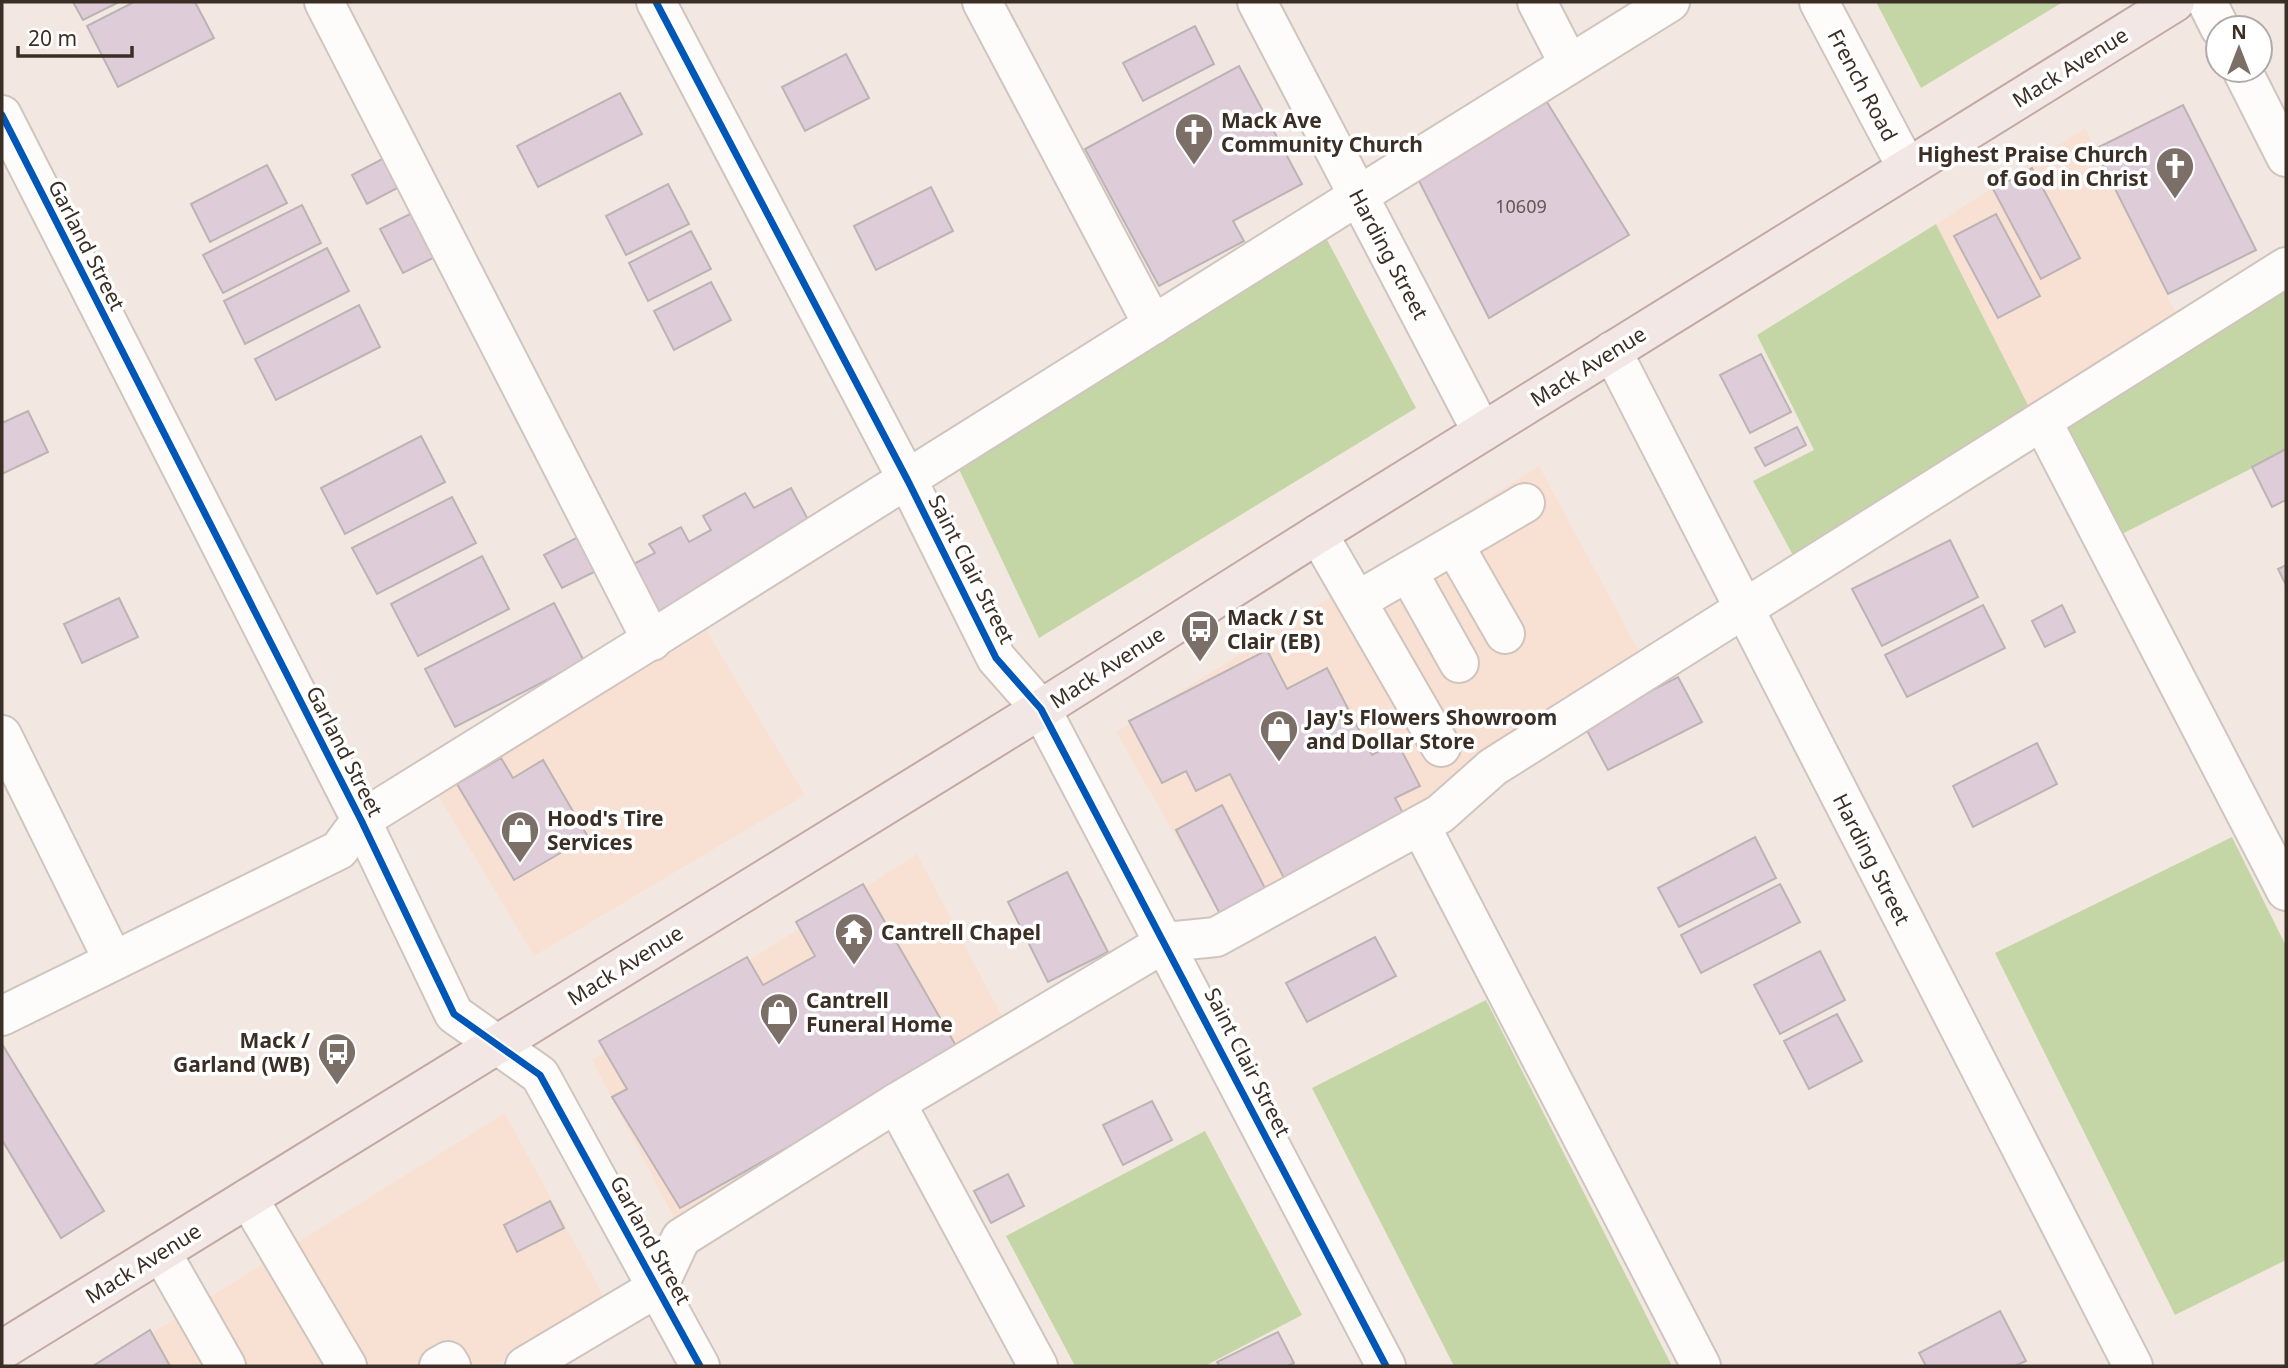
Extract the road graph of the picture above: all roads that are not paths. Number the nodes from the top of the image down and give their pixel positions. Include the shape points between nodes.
1 (324, 2) edge
2 (656, 2) edge
3 (982, 2) edge
4 (1256, 2) edge
5 (1537, 2) edge
6 (1670, 2) edge
7 (1819, 2) edge
8 (2175, 2) edge
9 (1569, 64) junction
10 (2249, 84) edge
11 (2, 115) edge
12 (2286, 157) edge
13 (1907, 168) junction
14 (1358, 195) junction
15 (2286, 267) edge
16 (1153, 325) junction
17 (1612, 351) junction
18 (2042, 421) junction
19 (1482, 432) junction
20 (908, 481) junction
21 (1525, 503) dead end
22 (1318, 534) junction
23 (1454, 545) junction
24 (1408, 572) junction
25 (1359, 600) junction
26 (1744, 609) junction
27 (1505, 634) dead end
28 (652, 641) junction
29 (1459, 663) dead end
30 (1041, 709) junction
31 (2, 735) edge
32 (1441, 747) dead end
33 (361, 820) junction
34 (1420, 825) junction
35 (2286, 891) edge
36 (1166, 942) junction
37 (113, 960) junction
38 (2, 1016) edge
39 (499, 1043) junction
40 (896, 1103) junction
41 (248, 1198) junction
42 (162, 1252) junction
43 (658, 1287) junction
44 (2, 1350) edge
45 (226, 1366) edge
46 (346, 1366) edge
47 (439, 1366) edge
48 (451, 1366) edge
49 (525, 1366) edge
50 (700, 1366) edge
51 (1038, 1366) edge
52 (1386, 1366) edge
53 (1702, 1366) edge
54 (2133, 1366) edge

1 - 28 street
2 - 20 street, Saint Clair Street
3 - 16 street
4 - 14 street, Harding Street
5 - 9 street
6 - 9 street
7 - 13 street, French Road
8 - 13 main road, Mack Avenue
9 - 14 street
10 - 12 street
11 - 33 street, Garland Street
13 - 17 main road, Mack Avenue
14 - 16 street
14 - 19 street, Harding Street
15 - 18 street
16 - 20 street
17 - 19 main road, Mack Avenue
17 - 26 street, Harding Street
18 - 26 street
18 - 35 street
19 - 22 main road, Mack Avenue
20 - 28 street
20 - 30 street, Saint Clair Street via 996,658
21 - 23 street
22 - 25 street
22 - 30 main road, Mack Avenue
23 - 24 street
23 - 27 street
24 - 25 street
24 - 29 street
25 - 32 street
26 - 34 street via 1493,767 1440,814
26 - 54 street, Harding Street
28 - 33 street
30 - 36 street, Saint Clair Street
30 - 39 main road, Mack Avenue
31 - 37 street
33 - 37 street via 339,850
33 - 39 street, Garland Street via 454,1014
34 - 36 street via 1216,937
34 - 53 street
36 - 40 street
36 - 52 street, Saint Clair Street
37 - 38 street
39 - 41 main road, Mack Avenue
39 - 43 street, Garland Street via 540,1075
40 - 43 street via 681,1238
40 - 51 street
41 - 42 main road, Mack Avenue
41 - 46 street
42 - 44 main road, Mack Avenue
42 - 45 street
43 - 49 street
43 - 50 street, Garland Street
47 - 48 street via 448,1361

